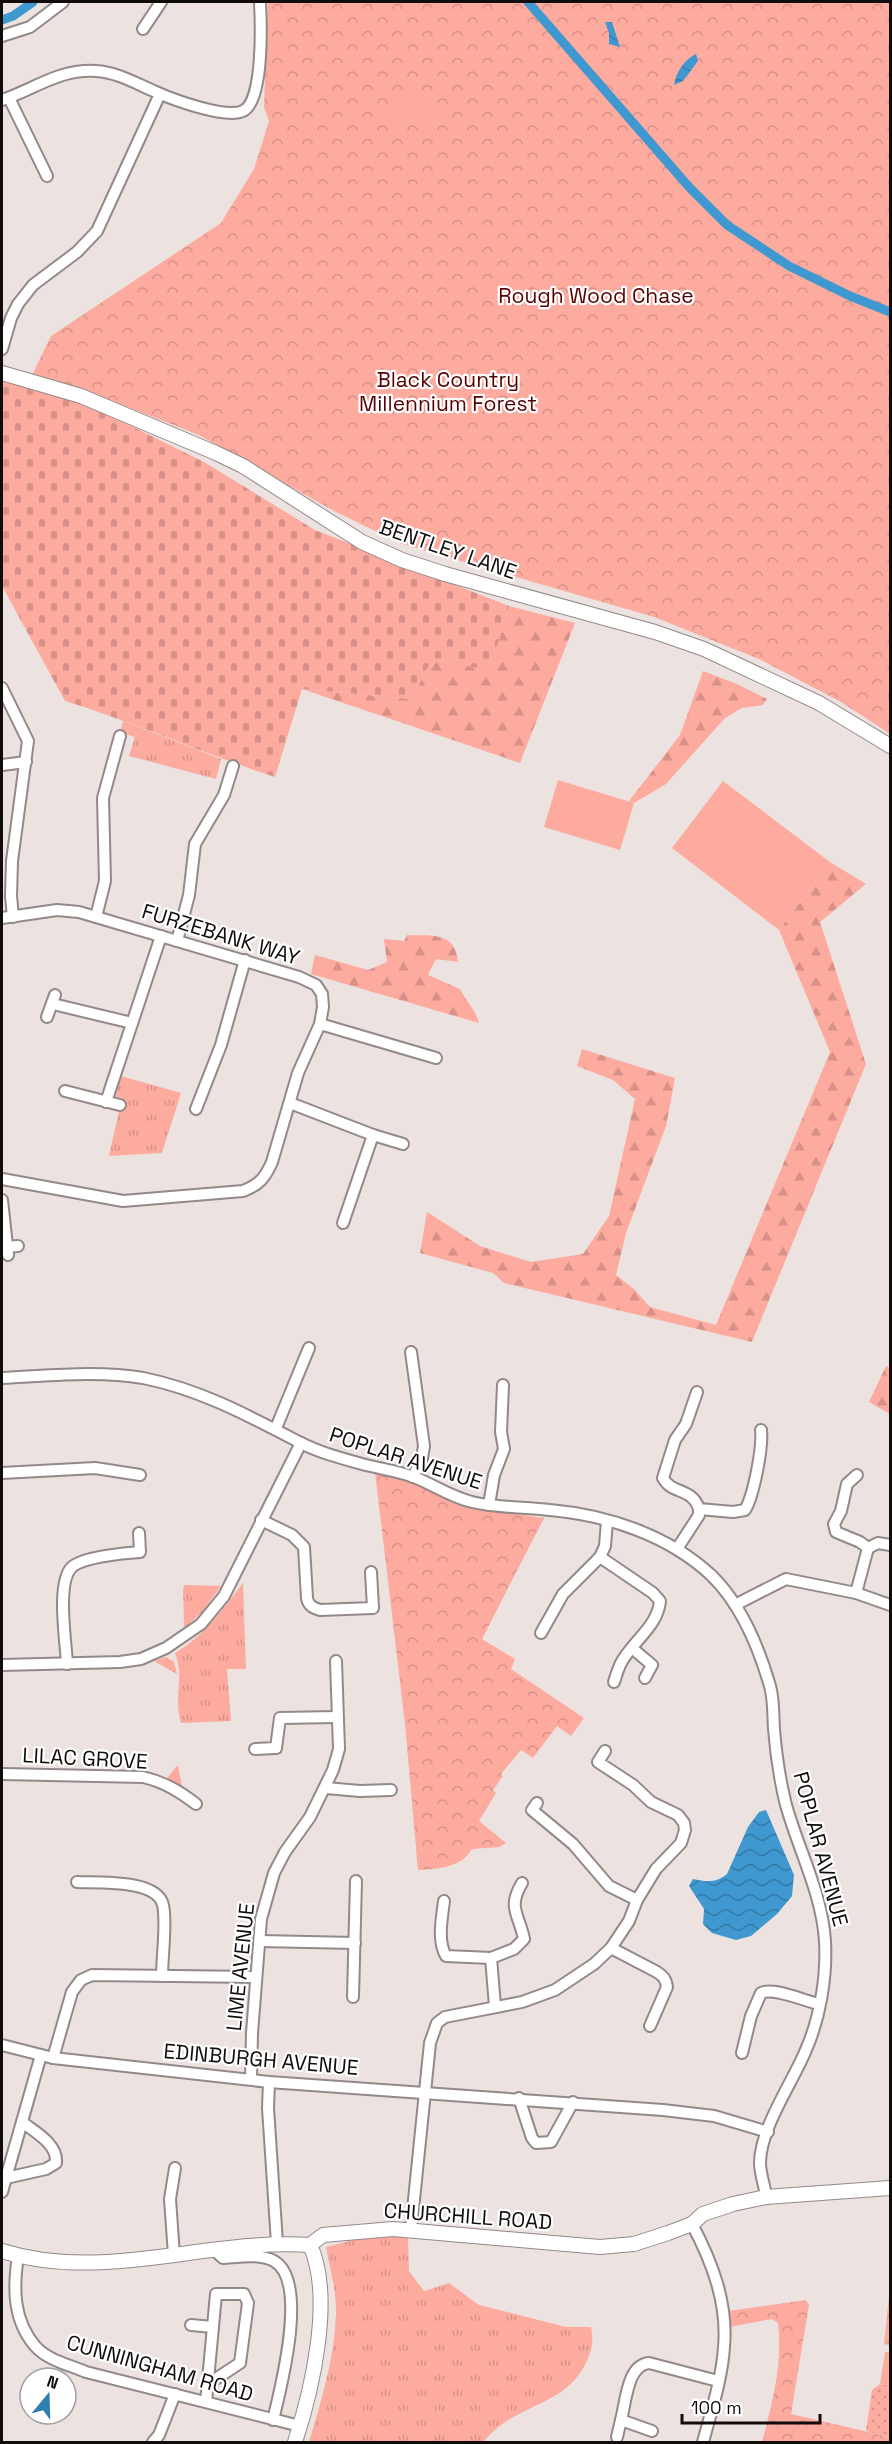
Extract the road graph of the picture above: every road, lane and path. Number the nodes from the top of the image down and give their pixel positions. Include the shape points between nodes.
1 (63, 2) edge
2 (161, 2) edge
3 (260, 2) edge
4 (143, 29) dead end
5 (2, 36) edge
6 (160, 94) junction
7 (5, 99) edge
8 (47, 176) dead end
9 (2, 349) edge
10 (2, 373) edge
11 (2, 688) edge
12 (120, 736) dead end
13 (891, 746) edge
14 (26, 762) junction
15 (2, 765) edge
16 (233, 766) dead end
17 (7, 917) edge
18 (96, 917) junction
19 (161, 936) junction
20 (177, 940) junction
21 (245, 960) junction
22 (47, 1017) dead end
23 (132, 1023) junction
24 (321, 1024) junction
25 (436, 1058) dead end
26 (65, 1091) dead end
27 (106, 1102) junction
28 (290, 1103) junction
29 (120, 1105) dead end
30 (196, 1109) dead end
31 (398, 1129) dead end
32 (373, 1135) junction
33 (2, 1180) edge
34 (2, 1198) edge
35 (343, 1223) dead end
36 (18, 1246) dead end
37 (309, 1348) dead end
38 (411, 1352) dead end
39 (2, 1378) edge
40 (503, 1385) dead end
41 (697, 1392) dead end
42 (276, 1428) junction
43 (761, 1430) dead end
44 (301, 1443) junction
45 (2, 1473) edge
46 (140, 1475) dead end
47 (857, 1475) dead end
48 (413, 1477) junction
49 (489, 1505) junction
50 (699, 1509) junction
51 (261, 1520) junction
52 (607, 1521) junction
53 (139, 1533) dead end
54 (891, 1545) edge
55 (868, 1548) junction
56 (677, 1549) junction
57 (600, 1557) junction
58 (371, 1572) dead end
59 (856, 1593) junction
60 (735, 1605) junction
61 (891, 1605) edge
62 (541, 1633) dead end
63 (632, 1648) junction
64 (336, 1662) dead end
65 (67, 1664) junction
66 (2, 1665) edge
67 (645, 1677) dead end
68 (614, 1682) dead end
69 (336, 1717) junction
70 (255, 1749) dead end
71 (605, 1751) dead end
72 (2, 1774) edge
73 (326, 1788) junction
74 (391, 1790) dead end
75 (537, 1803) dead end
76 (196, 1804) dead end
77 (356, 1881) dead end
78 (77, 1882) dead end
79 (522, 1883) dead end
80 (637, 1900) junction
81 (444, 1901) dead end
82 (260, 1941) junction
83 (355, 1942) junction
84 (611, 1948) junction
85 (491, 1958) junction
86 (162, 1976) junction
87 (255, 1977) junction
88 (353, 1996) dead end
89 (819, 2004) junction
90 (495, 2006) junction
91 (650, 2026) dead end
92 (2, 2045) edge
93 (742, 2053) dead end
94 (41, 2055) junction
95 (53, 2058) junction
96 (251, 2079) junction
97 (269, 2082) junction
98 (425, 2092) junction
99 (519, 2098) junction
100 (573, 2102) junction
101 (22, 2122) junction
102 (768, 2132) junction
103 (174, 2168) dead end
104 (6, 2178) junction
105 (891, 2188) edge
106 (2, 2192) edge
107 (766, 2198) junction
108 (692, 2224) junction
109 (411, 2229) junction
110 (277, 2242) junction
111 (310, 2245) junction
112 (214, 2250) junction
113 (2, 2251) edge
114 (18, 2256) junction
115 (174, 2256) junction
116 (191, 2325) dead end
117 (213, 2327) junction
118 (718, 2381) junction
119 (208, 2384) junction
120 (175, 2394) junction
121 (206, 2402) junction
122 (273, 2420) junction
123 (621, 2420) junction
124 (300, 2426) junction
125 (652, 2431) dead end
126 (617, 2437) dead end
127 (153, 2442) edge
128 (295, 2442) edge
129 (703, 2442) edge

1 - 5 street via 30,27
2 - 4 street
3 - 6 street via 262,31 257,85 249,107 236,114 221,113
6 - 7 street via 112,73 73,71
6 - 9 street via 97,231 77,252 33,285 11,318
7 - 8 street
10 - 13 street, BENTLEY LANE via 81,396 216,453 362,542 402,560 655,632 704,650 819,703
11 - 14 street via 25,733
12 - 18 street via 103,798 105,881
14 - 15 street
14 - 17 street
16 - 20 street via 224,795 195,844 189,895
17 - 18 street, FURZEBANK WAY via 57,910
18 - 19 street, FURZEBANK WAY
19 - 20 street, FURZEBANK WAY
19 - 23 street
20 - 21 street, FURZEBANK WAY
21 - 24 street, FURZEBANK WAY via 316,985 322,994
21 - 30 street via 221,1045
22 - 23 street via 54,1000
23 - 27 street
24 - 25 street
24 - 28 street, FURZEBANK WAY via 298,1072
26 - 27 street
27 - 29 street
28 - 32 street
28 - 33 street, FURZEBANK WAY via 266,1176 243,1191 123,1201
31 - 32 street via 399,1143
32 - 35 street via 357,1199
33 - 34 street
34 - 36 street via 7,1251
37 - 42 street
38 - 48 street via 424,1446
39 - 42 street, POPLAR AVENUE via 90,1373 144,1379 184,1389
40 - 49 street via 504,1449
41 - 50 street via 663,1478 696,1499
42 - 44 street, POPLAR AVENUE
43 - 50 street via 755,1484 745,1510
44 - 48 street, POPLAR AVENUE
44 - 51 street
45 - 46 street via 96,1468
47 - 55 street via 847,1484 834,1524 836,1532
48 - 49 street, POPLAR AVENUE via 448,1494
49 - 52 street, POPLAR AVENUE via 581,1514
50 - 56 street
51 - 58 street via 292,1535 304,1547 307,1598 313,1608 373,1608
51 - 65 street via 224,1596 201,1624 147,1657
52 - 56 street, POPLAR AVENUE
52 - 57 street
53 - 65 street via 140,1552 81,1563 66,1576 63,1589
54 - 55 street via 878,1543
55 - 59 street
56 - 60 street, POPLAR AVENUE via 712,1576
57 - 62 street via 563,1594
57 - 63 street via 660,1601 657,1613
59 - 60 street via 786,1579
59 - 61 street
60 - 89 street, POPLAR AVENUE via 770,1688 786,1804 822,1918 825,1963
63 - 67 street via 652,1665
63 - 68 street
64 - 69 street, LIME AVENUE
65 - 66 street
69 - 70 street via 280,1718 276,1748
69 - 73 street, LIME AVENUE via 339,1749
71 - 80 street via 598,1762 651,1802 678,1815 684,1823 681,1843 656,1869
72 - 76 street, LILAC GROVE via 143,1777 160,1781
73 - 74 street
73 - 82 street, LIME AVENUE via 274,1874 261,1919
75 - 80 street via 532,1810 573,1844 609,1886
77 - 83 street
78 - 86 street via 137,1885 157,1894 164,1906
79 - 85 street via 514,1904 524,1939 514,1949
80 - 84 street
81 - 85 street via 442,1947 446,1956
82 - 83 street
82 - 87 street, LIME AVENUE
83 - 88 street
84 - 90 street via 582,1974 555,1989 522,2002
84 - 91 street via 664,1976 667,1987
85 - 90 street
86 - 87 street
86 - 95 street via 92,1975 81,1980 72,1992
87 - 96 street, LIME AVENUE
89 - 93 street via 775,1991 761,1993
89 - 102 street, POPLAR AVENUE via 806,2051 774,2112
90 - 98 street via 445,2017 437,2023 430,2043
92 - 94 street, EDINBURGH AVENUE
94 - 95 street, EDINBURGH AVENUE
94 - 101 street
95 - 96 street, EDINBURGH AVENUE
96 - 97 street, EDINBURGH AVENUE
97 - 98 street, EDINBURGH AVENUE
97 - 110 street
98 - 99 street, EDINBURGH AVENUE
98 - 109 street
99 - 100 street, EDINBURGH AVENUE
99 - 100 street via 532,2138 536,2143 548,2144
100 - 102 street, EDINBURGH AVENUE via 714,2116
101 - 104 street
101 - 104 street via 52,2147 56,2163
102 - 107 street, POPLAR AVENUE via 760,2161
103 - 115 street via 170,2199
104 - 106 street
105 - 107 street, CHURCHILL ROAD
107 - 108 street, CHURCHILL ROAD via 703,2214
108 - 109 street, CHURCHILL ROAD via 634,2244 600,2247
108 - 118 street via 718,2284 724,2323
109 - 111 street, CHURCHILL ROAD via 323,2235
110 - 111 street, CHURCHILL ROAD
110 - 112 street, CHURCHILL ROAD
111 - 124 street via 315,2255 320,2299 317,2354
112 - 115 street, CHURCHILL ROAD
112 - 122 street via 223,2258 273,2260 288,2278 291,2292 287,2364
113 - 114 street, CHURCHILL ROAD
114 - 115 street, CHURCHILL ROAD via 81,2263
114 - 120 street, CUNNINGHAM ROAD via 14,2298 21,2324 36,2347 53,2359 86,2372
116 - 117 street
117 - 119 street
117 - 119 street via 216,2294 244,2294 248,2303 240,2363
118 - 123 street via 641,2364 633,2371
118 - 129 street
119 - 121 street
120 - 121 street, CUNNINGHAM ROAD
120 - 127 street
121 - 122 street, CUNNINGHAM ROAD
122 - 124 street, CUNNINGHAM ROAD
123 - 125 street
123 - 126 street
124 - 128 street

